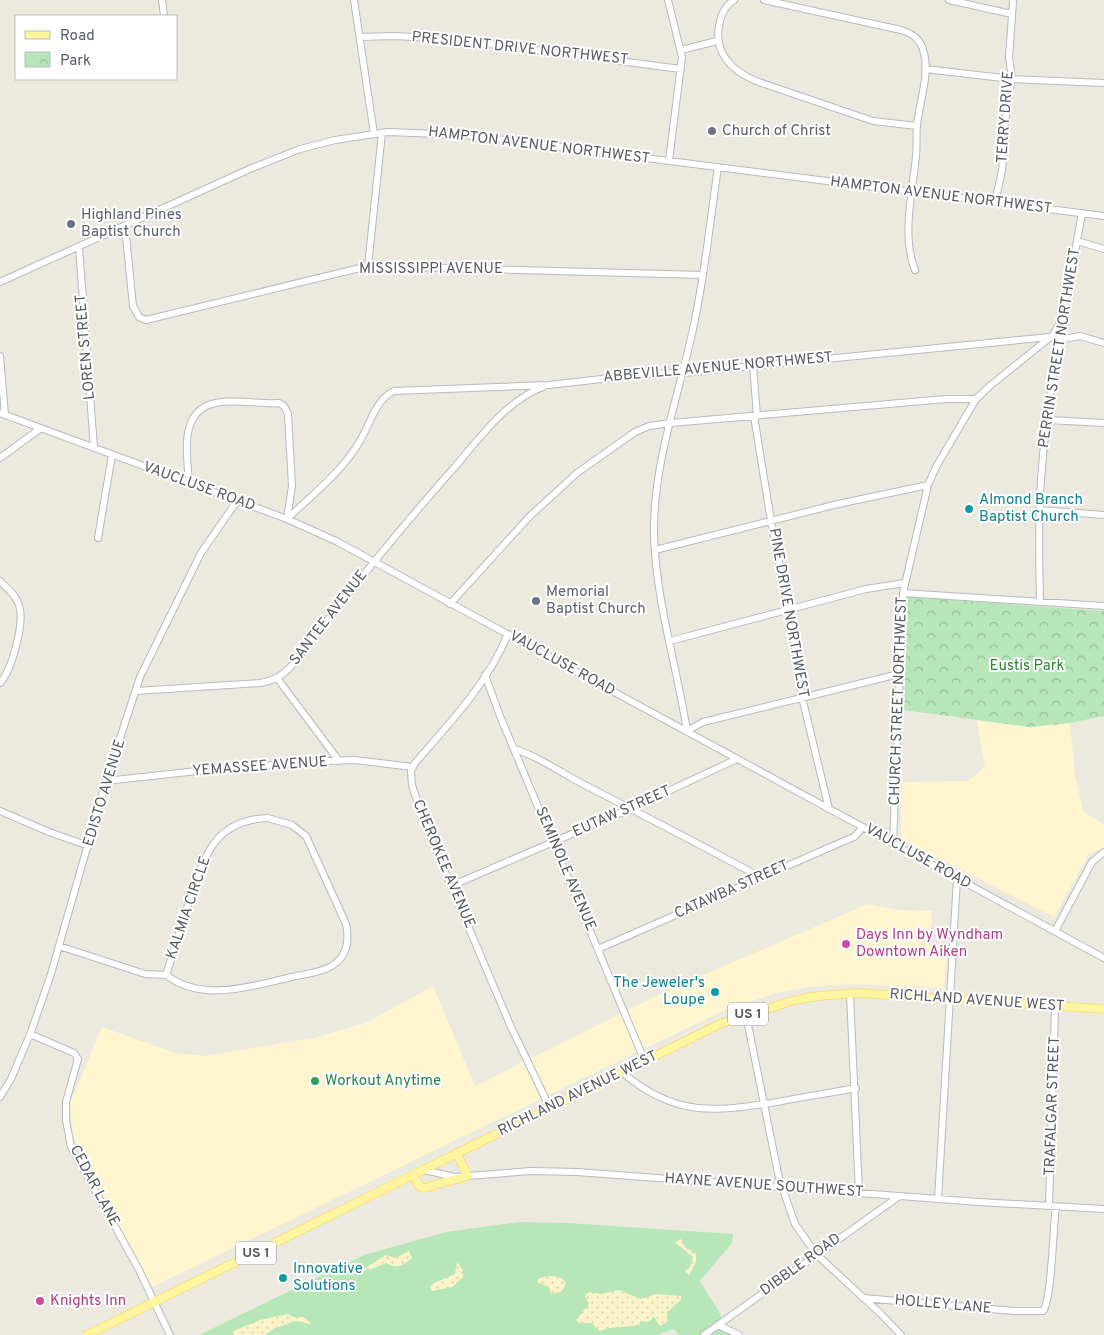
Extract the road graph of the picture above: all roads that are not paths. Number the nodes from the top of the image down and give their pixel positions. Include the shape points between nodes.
1 (162, 0) edge
2 (354, 0) edge
3 (668, 0) edge
4 (734, 0) edge
5 (764, 0) edge
6 (949, 0) edge
7 (1013, 2) dead end
8 (1012, 14) junction
9 (164, 15) edge
10 (360, 37) junction
11 (717, 41) junction
12 (681, 50) junction
13 (681, 69) junction
14 (925, 69) junction
15 (1012, 79) junction
16 (1104, 83) edge
17 (917, 126) junction
18 (382, 133) junction
19 (374, 134) junction
20 (669, 161) junction
21 (718, 167) junction
22 (911, 192) junction
23 (995, 202) junction
24 (1082, 214) junction
25 (1104, 216) edge
26 (125, 226) junction
27 (1077, 241) junction
28 (79, 247) junction
29 (1104, 249) edge
30 (368, 266) junction
31 (915, 270) dead end
32 (702, 275) junction
33 (0, 282) edge
34 (1063, 317) junction
35 (1050, 337) junction
36 (1058, 340) junction
37 (1104, 343) edge
38 (0, 356) edge
39 (753, 365) junction
40 (683, 374) junction
41 (549, 385) junction
42 (976, 399) junction
43 (3, 414) edge
44 (756, 416) junction
45 (1048, 420) junction
46 (671, 423) junction
47 (1104, 423) edge
48 (41, 428) junction
49 (94, 448) junction
50 (112, 455) junction
51 (0, 458) edge
52 (189, 483) junction
53 (928, 485) junction
54 (237, 501) junction
55 (1040, 510) junction
56 (1104, 515) edge
57 (287, 519) junction
58 (771, 521) junction
59 (98, 538) dead end
60 (655, 550) junction
61 (374, 561) junction
62 (0, 581) edge
63 (904, 583) junction
64 (903, 593) junction
65 (1040, 602) junction
66 (450, 604) junction
67 (1104, 606) edge
68 (789, 609) junction
69 (508, 634) junction
70 (670, 640) junction
71 (899, 674) junction
72 (485, 675) junction
73 (277, 678) junction
74 (0, 682) edge
75 (136, 691) junction
76 (802, 697) junction
77 (687, 731) junction
78 (514, 749) junction
79 (737, 759) junction
80 (339, 761) junction
81 (413, 767) junction
82 (106, 781) junction
83 (632, 808) junction
84 (828, 808) junction
85 (0, 812) edge
86 (862, 827) junction
87 (554, 843) junction
88 (893, 844) junction
89 (89, 846) junction
90 (1104, 852) edge
91 (760, 877) junction
92 (957, 879) junction
93 (451, 886) junction
94 (1055, 932) junction
95 (58, 946) junction
96 (598, 949) junction
97 (1104, 958) edge
98 (166, 975) junction
99 (850, 994) junction
100 (949, 1000) junction
101 (1055, 1006) junction
102 (1104, 1009) edge
103 (746, 1014) junction
104 (30, 1034) junction
105 (645, 1062) junction
106 (623, 1073) junction
107 (856, 1088) junction
108 (0, 1098) edge
109 (766, 1103) junction
110 (550, 1108) junction
111 (457, 1154) junction
112 (424, 1170) junction
113 (414, 1175) junction
114 (468, 1176) junction
115 (782, 1188) junction
116 (859, 1193) junction
117 (899, 1196) junction
118 (938, 1199) junction
119 (1053, 1206) junction
120 (1104, 1209) edge
121 (816, 1254) junction
122 (864, 1298) junction
123 (155, 1303) junction
124 (1022, 1312) joint
125 (718, 1325) junction
126 (87, 1335) edge
127 (170, 1335) edge
128 (704, 1335) edge
129 (739, 1335) edge
130 (901, 1335) edge

1 - 9 street
2 - 10 street
3 - 12 street
4 - 11 street via 722,12
5 - 14 street via 906,31 920,42
6 - 8 street
7 - 8 street, TERRY DRIVE
8 - 15 street, TERRY DRIVE via 1009,57
10 - 13 street, PRESIDENT DRIVE NORTHWEST via 450,39
10 - 19 street
11 - 12 street
11 - 17 street via 730,63 756,81 873,121
12 - 13 street
13 - 20 street
14 - 15 street
14 - 17 street
15 - 16 street
15 - 23 street, TERRY DRIVE via 1007,100 1002,171
17 - 22 street via 918,144
18 - 19 street, HAMPTON AVENUE NORTHWEST
18 - 20 street, HAMPTON AVENUE NORTHWEST via 464,135
18 - 30 street
19 - 26 street, HAMPTON AVENUE NORTHWEST via 335,140 280,156
20 - 21 street, HAMPTON AVENUE NORTHWEST
21 - 22 street, HAMPTON AVENUE NORTHWEST
21 - 32 street
22 - 23 street, HAMPTON AVENUE NORTHWEST
22 - 31 street via 910,245
23 - 24 street, HAMPTON AVENUE NORTHWEST
24 - 25 street, HAMPTON AVENUE NORTHWEST
24 - 27 street, PERRIN STREET NORTHWEST
26 - 28 street, HAMPTON AVENUE NORTHWEST
26 - 30 street, MISSISSIPPI AVENUE via 133,306 139,317 146,320
27 - 29 street
27 - 34 street, PERRIN STREET NORTHWEST
28 - 33 street, HAMPTON AVENUE NORTHWEST
28 - 49 street, LOREN STREET
30 - 32 street, MISSISSIPPI AVENUE
32 - 40 street
34 - 35 street, CHURCH STREET NORTHWEST
34 - 36 street, PERRIN STREET NORTHWEST
35 - 39 street, ABBEVILLE AVENUE NORTHWEST
35 - 42 street, CHURCH STREET NORTHWEST
36 - 37 street via 1080,336
36 - 45 street, PERRIN STREET NORTHWEST
38 - 43 street
39 - 40 street, ABBEVILLE AVENUE NORTHWEST
39 - 44 street, PINE DRIVE NORTHWEST
40 - 41 street, ABBEVILLE AVENUE NORTHWEST via 645,374
40 - 46 street
41 - 57 street, ABBEVILLE AVENUE NORTHWEST via 406,390 387,395 379,402 372,421 345,464
41 - 61 street, SANTEE AVENUE via 508,408
42 - 44 street
42 - 53 street, CHURCH STREET NORTHWEST
43 - 48 street, VAUCLUSE ROAD
44 - 46 street
44 - 58 street, PINE DRIVE NORTHWEST
45 - 47 street
45 - 55 street, PERRIN STREET NORTHWEST
46 - 60 street via 655,499
46 - 66 street via 635,432 577,473 529,517
48 - 49 street, VAUCLUSE ROAD
48 - 51 street
49 - 50 street, VAUCLUSE ROAD
50 - 52 street, VAUCLUSE ROAD
50 - 59 street
52 - 54 street, VAUCLUSE ROAD
52 - 57 street via 186,447 190,424 197,410 222,402 279,404 288,414 292,486
53 - 58 street
53 - 63 street, CHURCH STREET NORTHWEST
54 - 57 street, VAUCLUSE ROAD
54 - 75 street, EDISTO AVENUE via 212,534 192,571
55 - 56 street
55 - 65 street, PERRIN STREET NORTHWEST
57 - 61 street, VAUCLUSE ROAD
58 - 60 street
58 - 68 street, PINE DRIVE NORTHWEST
60 - 70 street
61 - 66 street, VAUCLUSE ROAD
61 - 73 street, SANTEE AVENUE via 294,664
62 - 74 street via 18,602 21,617 8,669
63 - 64 street, CHURCH STREET NORTHWEST
63 - 68 street via 866,589
64 - 65 street
64 - 71 street, CHURCH STREET NORTHWEST
65 - 67 street
66 - 69 street, VAUCLUSE ROAD
68 - 70 street
68 - 76 street, PINE DRIVE NORTHWEST
69 - 72 street
69 - 77 street, VAUCLUSE ROAD
70 - 77 street
71 - 76 street
71 - 88 street, CHURCH STREET NORTHWEST
72 - 78 street, SEMINOLE AVENUE
72 - 81 street
73 - 75 street, SANTEE AVENUE via 260,683
73 - 80 street
75 - 82 street, EDISTO AVENUE
76 - 77 street via 702,722
76 - 84 street, PINE DRIVE NORTHWEST
77 - 79 street, VAUCLUSE ROAD
78 - 83 street via 532,754 580,783
78 - 87 street, SEMINOLE AVENUE
79 - 83 street, EUTAW STREET
79 - 84 street, VAUCLUSE ROAD
80 - 81 street, YEMASSEE AVENUE
80 - 82 street, YEMASSEE AVENUE via 223,768
81 - 93 street, CHEROKEE AVENUE via 414,794
82 - 89 street, EDISTO AVENUE
83 - 87 street, EUTAW STREET
83 - 91 street
84 - 86 street, VAUCLUSE ROAD
85 - 89 street
86 - 88 street, VAUCLUSE ROAD
86 - 91 street, CATAWBA STREET via 854,837
87 - 93 street, EUTAW STREET
87 - 96 street, SEMINOLE AVENUE
88 - 92 street, VAUCLUSE ROAD
89 - 95 street, EDISTO AVENUE
90 - 94 street via 1088,867
91 - 96 street, CATAWBA STREET
92 - 94 street, VAUCLUSE ROAD
92 - 100 street
93 - 110 street, CHEROKEE AVENUE via 511,1027
94 - 97 street, VAUCLUSE ROAD
95 - 98 street, KALMIA CIRCLE via 145,974
95 - 104 street, EDISTO AVENUE
96 - 105 street, SEMINOLE AVENUE
98 - 98 street, KALMIA CIRCLE via 179,985 218,991 321,970 336,962 344,953 347,942 346,924 316,855 302,832 286,822 268,818 242,824 223,833 202,862
99 - 100 main road, RICHLAND AVENUE WEST / US 1
99 - 103 main road, RICHLAND AVENUE WEST / US 1 via 795,1000
99 - 107 street
100 - 101 main road, RICHLAND AVENUE WEST / US 1
100 - 118 street
101 - 102 main road, RICHLAND AVENUE WEST / US 1
101 - 119 street, TRAFALGAR STREET
103 - 105 main road, RICHLAND AVENUE WEST / US 1
103 - 109 street
104 - 108 street, EDISTO AVENUE
104 - 123 street, CEDAR LANE via 74,1052 78,1059 66,1102 71,1147
105 - 106 main road, RICHLAND AVENUE WEST / US 1
106 - 109 street via 639,1087 686,1107 722,1110
106 - 110 main road, RICHLAND AVENUE WEST / US 1
107 - 109 street
107 - 116 street
109 - 115 street
110 - 111 main road, RICHLAND AVENUE WEST / US 1
111 - 112 main road, RICHLAND AVENUE WEST / US 1
111 - 114 main road
112 - 113 main road, RICHLAND AVENUE WEST / US 1
112 - 114 street, HAYNE AVENUE SOUTHWEST via 448,1176
113 - 114 main road via 419,1186 424,1188
113 - 123 main road, RICHLAND AVENUE WEST / US 1
114 - 115 street, HAYNE AVENUE SOUTHWEST via 531,1171 577,1172
115 - 116 street, HAYNE AVENUE SOUTHWEST
115 - 121 street via 795,1224
116 - 117 street, HAYNE AVENUE SOUTHWEST
117 - 118 street, HAYNE AVENUE SOUTHWEST
117 - 121 street, DIBBLE ROAD
118 - 119 street, HAYNE AVENUE SOUTHWEST
119 - 120 street, HAYNE AVENUE SOUTHWEST
119 - 124 street, TRAFALGAR STREET via 1046,1307 1040,1312
121 - 122 street
121 - 125 street, DIBBLE ROAD
122 - 124 street, HOLLEY LANE
122 - 130 street
123 - 126 main road, RICHLAND AVENUE WEST / US 1
123 - 127 street, CEDAR LANE
125 - 128 street, DIBBLE ROAD
125 - 129 street

